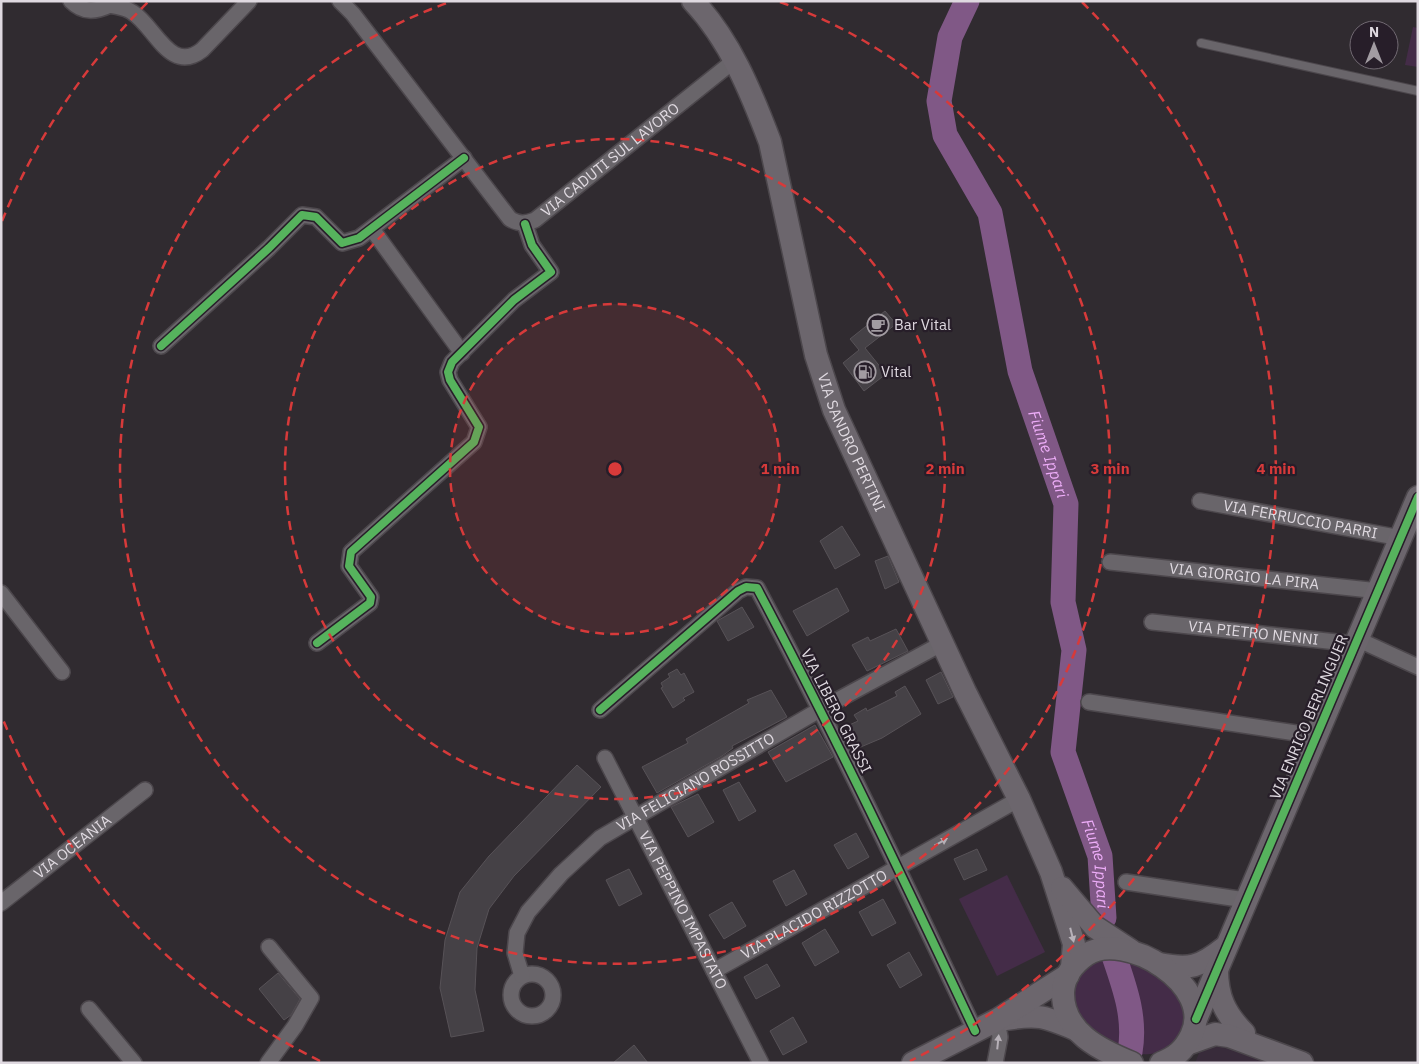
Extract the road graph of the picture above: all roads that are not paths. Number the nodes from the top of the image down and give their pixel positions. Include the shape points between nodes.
1 (71, 1) edge
2 (249, 1) edge
3 (340, 1) edge
4 (693, 1) edge
5 (1201, 43) dead end
6 (735, 60) junction
7 (1418, 90) edge
8 (464, 158) junction
9 (525, 224) junction
10 (372, 229) junction
11 (161, 346) dead end
12 (462, 353) junction
13 (1418, 497) edge
14 (1200, 501) dead end
15 (1401, 538) junction
16 (1110, 562) dead end
17 (1379, 590) junction
18 (1, 594) edge
19 (1152, 622) dead end
20 (1356, 642) junction
21 (317, 643) dead end
22 (943, 643) junction
23 (1418, 668) edge
24 (62, 672) dead end
25 (1088, 702) dead end
26 (821, 709) junction
27 (600, 710) dead end
28 (1316, 736) junction
29 (605, 758) dead end
30 (145, 790) dead end
31 (1019, 799) junction
32 (635, 816) junction
33 (899, 866) junction
34 (1051, 872) junction
35 (1126, 882) dead end
36 (1245, 900) junction
37 (1, 903) edge
38 (269, 947) dead end
39 (1221, 956) junction
40 (1149, 960) junction
41 (714, 971) junction
42 (1070, 971) junction
43 (522, 976) dead end
44 (1195, 1005) junction
45 (89, 1009) dead end
46 (997, 1020) junction
47 (1075, 1029) junction
48 (976, 1031) junction
49 (1244, 1033) junction
50 (1272, 1050) junction
51 (1184, 1052) edge
52 (918, 1062) edge
53 (134, 1063) edge
54 (268, 1063) edge
55 (761, 1063) edge
56 (995, 1063) edge
57 (1132, 1063) edge
58 (1161, 1063) edge
59 (1302, 1063) edge

1 - 2 street via 88,11 110,6 133,12 172,54 184,58 194,57 202,50
3 - 8 street, VIA CADUTI SUL LAVORO
4 - 6 main road, VIA SANDRO PERTINI
5 - 7 lane
6 - 9 street, VIA CADUTI SUL LAVORO via 535,220
6 - 22 main road, VIA SANDRO PERTINI via 770,142 816,355 834,410
8 - 9 street, VIA CADUTI SUL LAVORO via 510,219
8 - 10 street
9 - 12 street via 532,245 551,272 514,300
10 - 11 street via 359,238 342,242 316,217 302,215
10 - 12 street
12 - 21 street via 452,362 448,372 479,426 478,435 351,552 349,566 371,597 370,603
13 - 15 main road, VIA ENRICO BERLINGUER
14 - 15 street, VIA FERRUCCIO PARRI
15 - 17 main road, VIA ENRICO BERLINGUER
16 - 17 street, VIA GIORGIO LA PIRA
17 - 20 main road, VIA ENRICO BERLINGUER
18 - 24 street
19 - 20 street, VIA PIETRO NENNI
20 - 23 street, VIA PIETRO NENNI
20 - 28 main road, VIA ENRICO BERLINGUER
22 - 26 street, VIA FELICIANO ROSSITTO
22 - 31 main road, VIA SANDRO PERTINI
25 - 28 street
26 - 27 street, VIA LIBERO GRASSI via 756,588 746,587 738,590
26 - 32 street, VIA FELICIANO ROSSITTO
26 - 33 street, VIA LIBERO GRASSI
28 - 36 main road, VIA ENRICO BERLINGUER
29 - 32 street, VIA PEPPINO IMPASTATO
30 - 37 street, VIA OCEANIA
33 -> 31 street, VIA PLACIDO RIZZOTTO
31 - 34 main road, VIA SANDRO PERTINI
32 - 41 street, VIA PEPPINO IMPASTATO
32 - 43 street, VIA FELICIANO ROSSITTO via 600,838 561,874 528,912 517,933 515,953
33 - 41 street, VIA PLACIDO RIZZOTTO
33 - 48 street, VIA LIBERO GRASSI
34 - 40 main road via 1095,928
34 -> 42 main road via 1074,944
35 - 36 street
36 - 39 main road, VIA ENRICO BERLINGUER
38 - 54 street via 311,998
39 - 40 main road via 1181,968
39 - 44 main road, VIA ENRICO BERLINGUER
39 - 49 main road via 1219,996 1225,1011
40 - 42 main road via 1123,950 1101,949 1090,953
40 - 44 main road via 1177,976
41 - 55 street, VIA PEPPINO IMPASTATO
42 - 46 main road
42 - 47 main road via 1063,987 1063,1002 1065,1013
44 - 49 main road
44 - 51 main road, VIA ENRICO BERLINGUER via 1194,1030
45 - 53 street
46 - 47 main road via 1046,1016
46 - 48 main road
56 -> 46 street via 1000,1036
47 - 57 main road via 1113,1055
48 - 52 main road
49 - 50 main road
50 - 51 main road via 1215,1034
50 - 59 main road
51 - 58 main road

